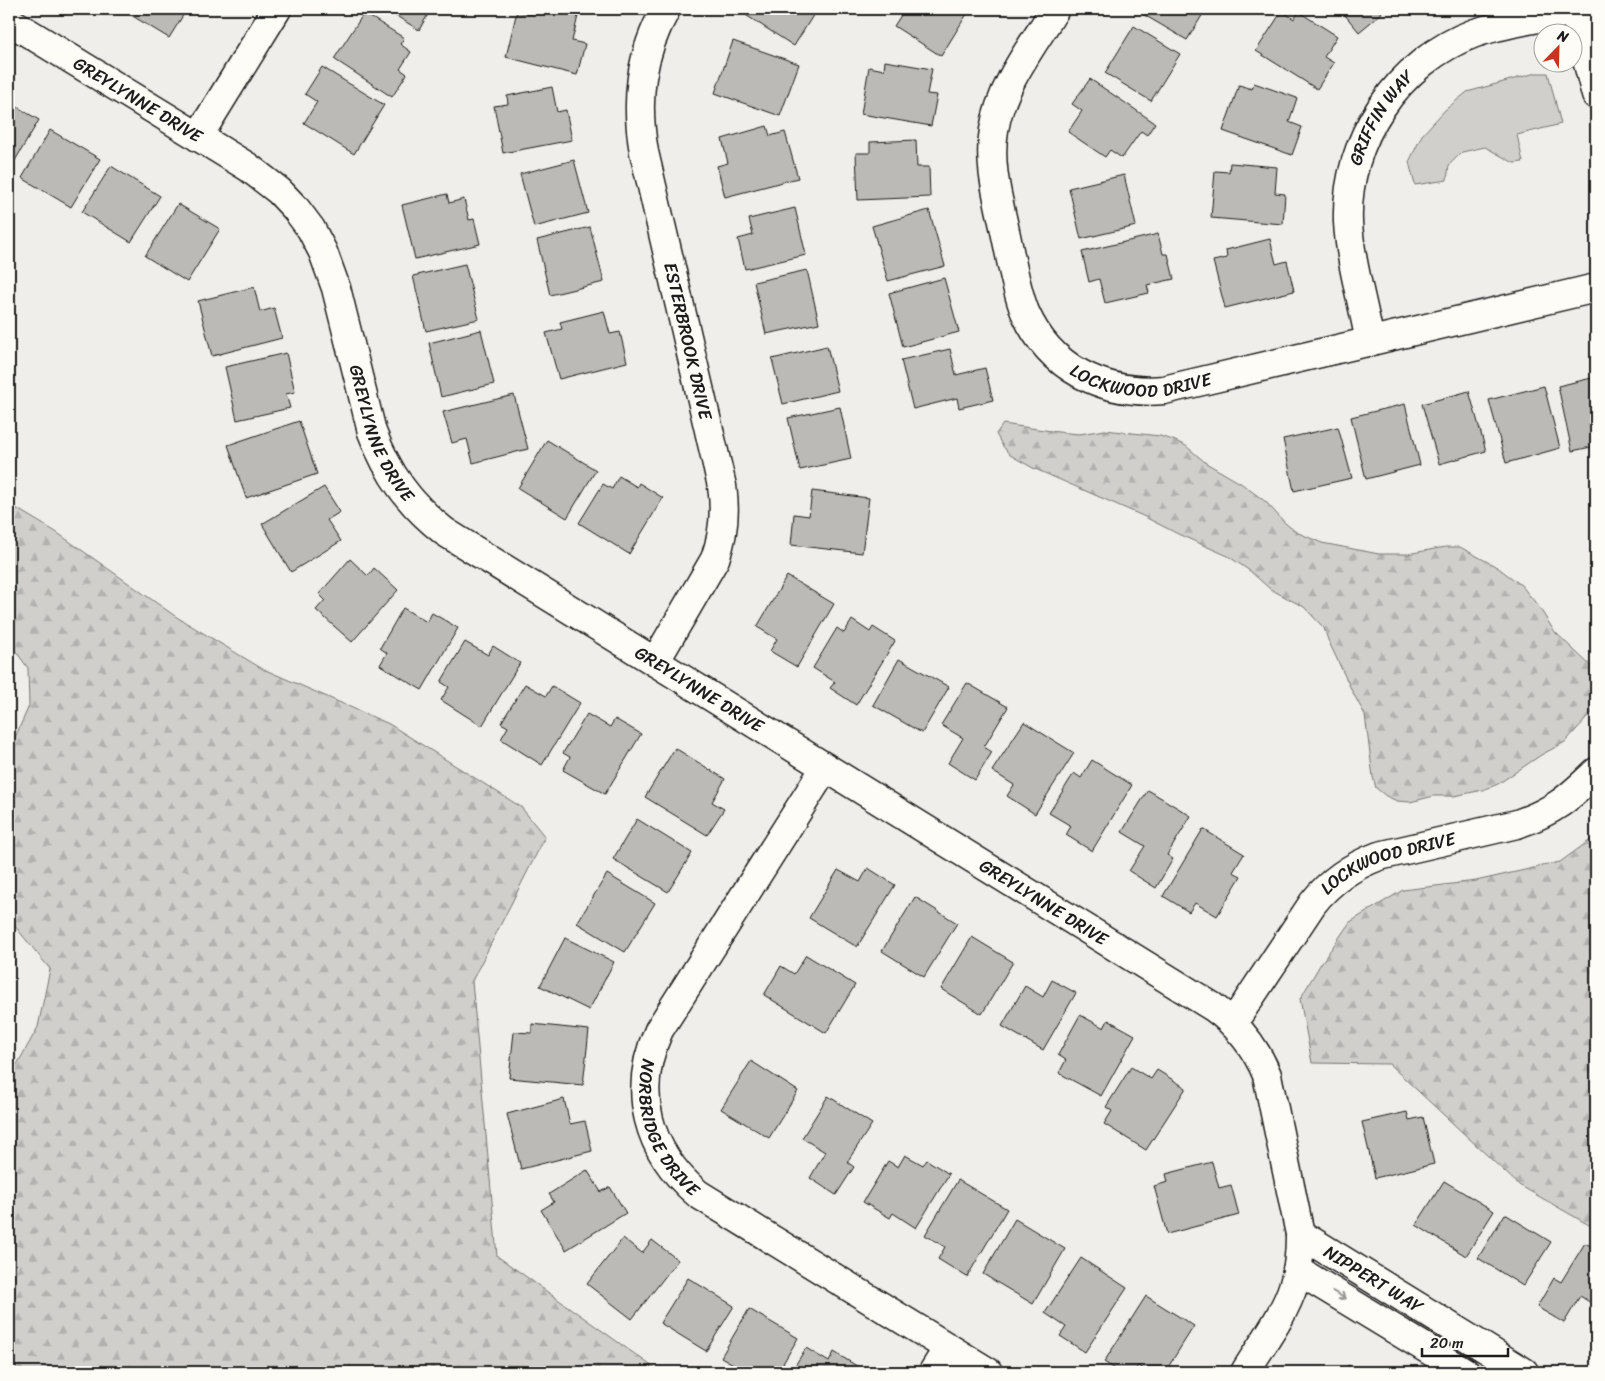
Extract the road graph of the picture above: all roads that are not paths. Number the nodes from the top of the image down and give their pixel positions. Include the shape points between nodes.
1 (277, 9) edge
2 (666, 9) edge
3 (1055, 9) edge
4 (1575, 10) edge
5 (9, 21) edge
6 (1596, 95) edge
7 (198, 137) junction
8 (1596, 288) edge
9 (1370, 342) junction
10 (655, 662) junction
11 (825, 768) junction
12 (1596, 772) edge
13 (1233, 1023) junction
14 (1300, 1234) junction
15 (1298, 1270) junction
16 (948, 1348) junction
17 (932, 1372) edge
18 (988, 1372) edge
19 (1244, 1372) edge
20 (1465, 1372) edge
21 (1524, 1372) edge

1 - 7 street
2 - 10 street, ESTERBROOK DRIVE via 644,64 639,102 640,127 722,486 725,516 715,559
3 - 9 street, LOCKWOOD DRIVE via 1005,93 996,121 992,150 994,178 1019,294 1030,321 1049,349 1086,377 1107,386 1142,391 1175,388
4 - 6 street
4 - 9 street, GRIFFIN WAY via 1490,28 1458,40 1428,58 1402,81 1372,122 1358,154 1349,204 1350,239
5 - 7 street, GREYLYNNE DRIVE
7 - 10 street, GREYLYNNE DRIVE via 269,182 311,229 333,275 372,432 390,472 408,498 445,532
8 - 9 street, LOCKWOOD DRIVE
10 - 11 street, GREYLYNNE DRIVE
11 - 13 street, GREYLYNNE DRIVE
11 - 16 street, NORBRIDGE DRIVE via 659,1030 646,1074 648,1119 666,1161 698,1194
12 - 13 street, LOCKWOOD DRIVE via 1564,802 1539,816 1379,856 1342,874 1312,903
13 - 14 street, GREYLYNNE DRIVE via 1251,1043 1267,1075
14 - 15 street, GREYLYNNE DRIVE
14 - 21 street, NIPPERT WAY
15 - 19 street, GREYLYNNE DRIVE via 1285,1306
15 -> 20 street, NIPPERT WAY
16 - 17 street
16 - 18 street, NORBRIDGE DRIVE

